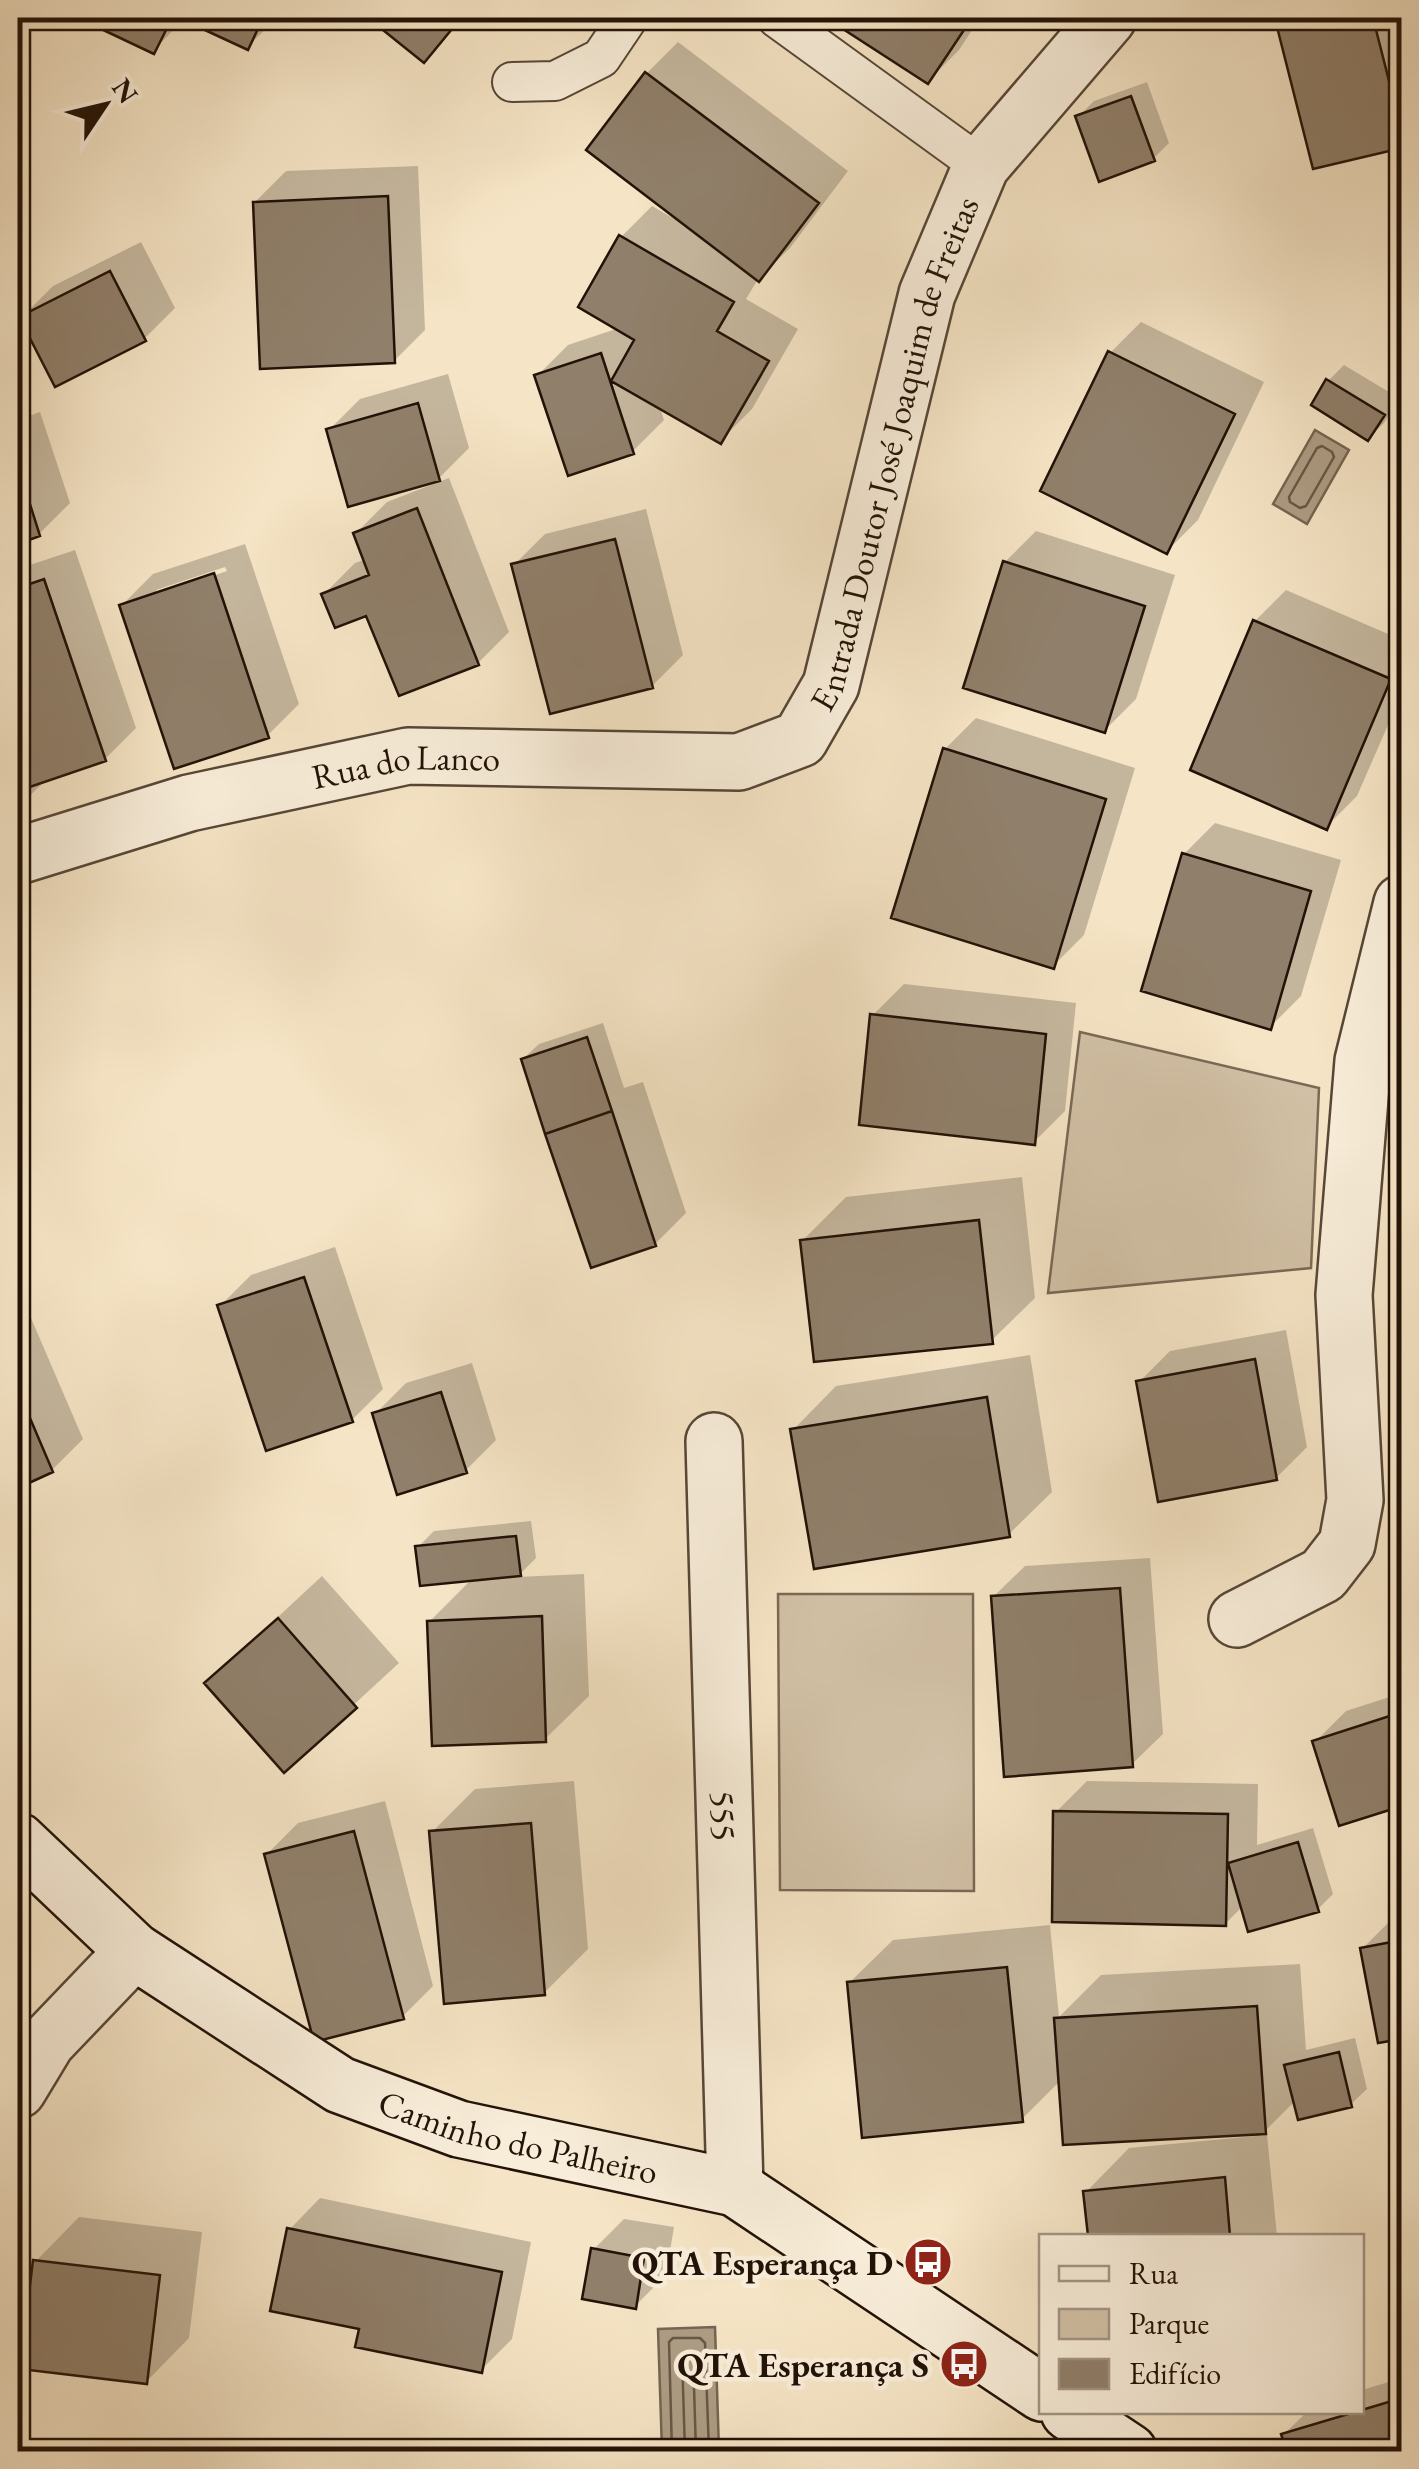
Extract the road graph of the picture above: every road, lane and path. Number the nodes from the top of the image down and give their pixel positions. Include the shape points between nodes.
1 (628, 18) edge
2 (778, 18) edge
3 (1108, 18) edge
4 (512, 82) dead end
5 (981, 166) junction
6 (800, 739) joint
7 (18, 856) edge
8 (1402, 903) edge
9 (714, 1441) dead end
10 (1236, 1619) dead end
11 (18, 1841) edge
12 (134, 1951) junction
13 (18, 2090) edge
14 (735, 2188) junction
15 (1039, 2391) edge
16 (1072, 2414) edge
17 (1129, 2452) edge

1 - 4 lane via 601,58 555,80
2 - 5 lane, Entrada Doutor José Joaquim de Freitas
3 - 5 street, Entrada Doutor José Joaquim de Freitas
5 - 6 street, Entrada Doutor José Joaquim de Freitas via 926,294 832,685
6 - 7 street, Rua do Lanco via 739,762 408,756 189,802
8 - 10 street via 1363,1061 1344,1295 1355,1500 1347,1544 1323,1575
9 - 14 street, 555
11 - 12 street, Caminho do Palheiro
12 - 13 street via 48,2042
12 - 14 street, Caminho do Palheiro via 340,2086 459,2129
14 - 15 street, Caminho do Palheiro
16 - 17 street

